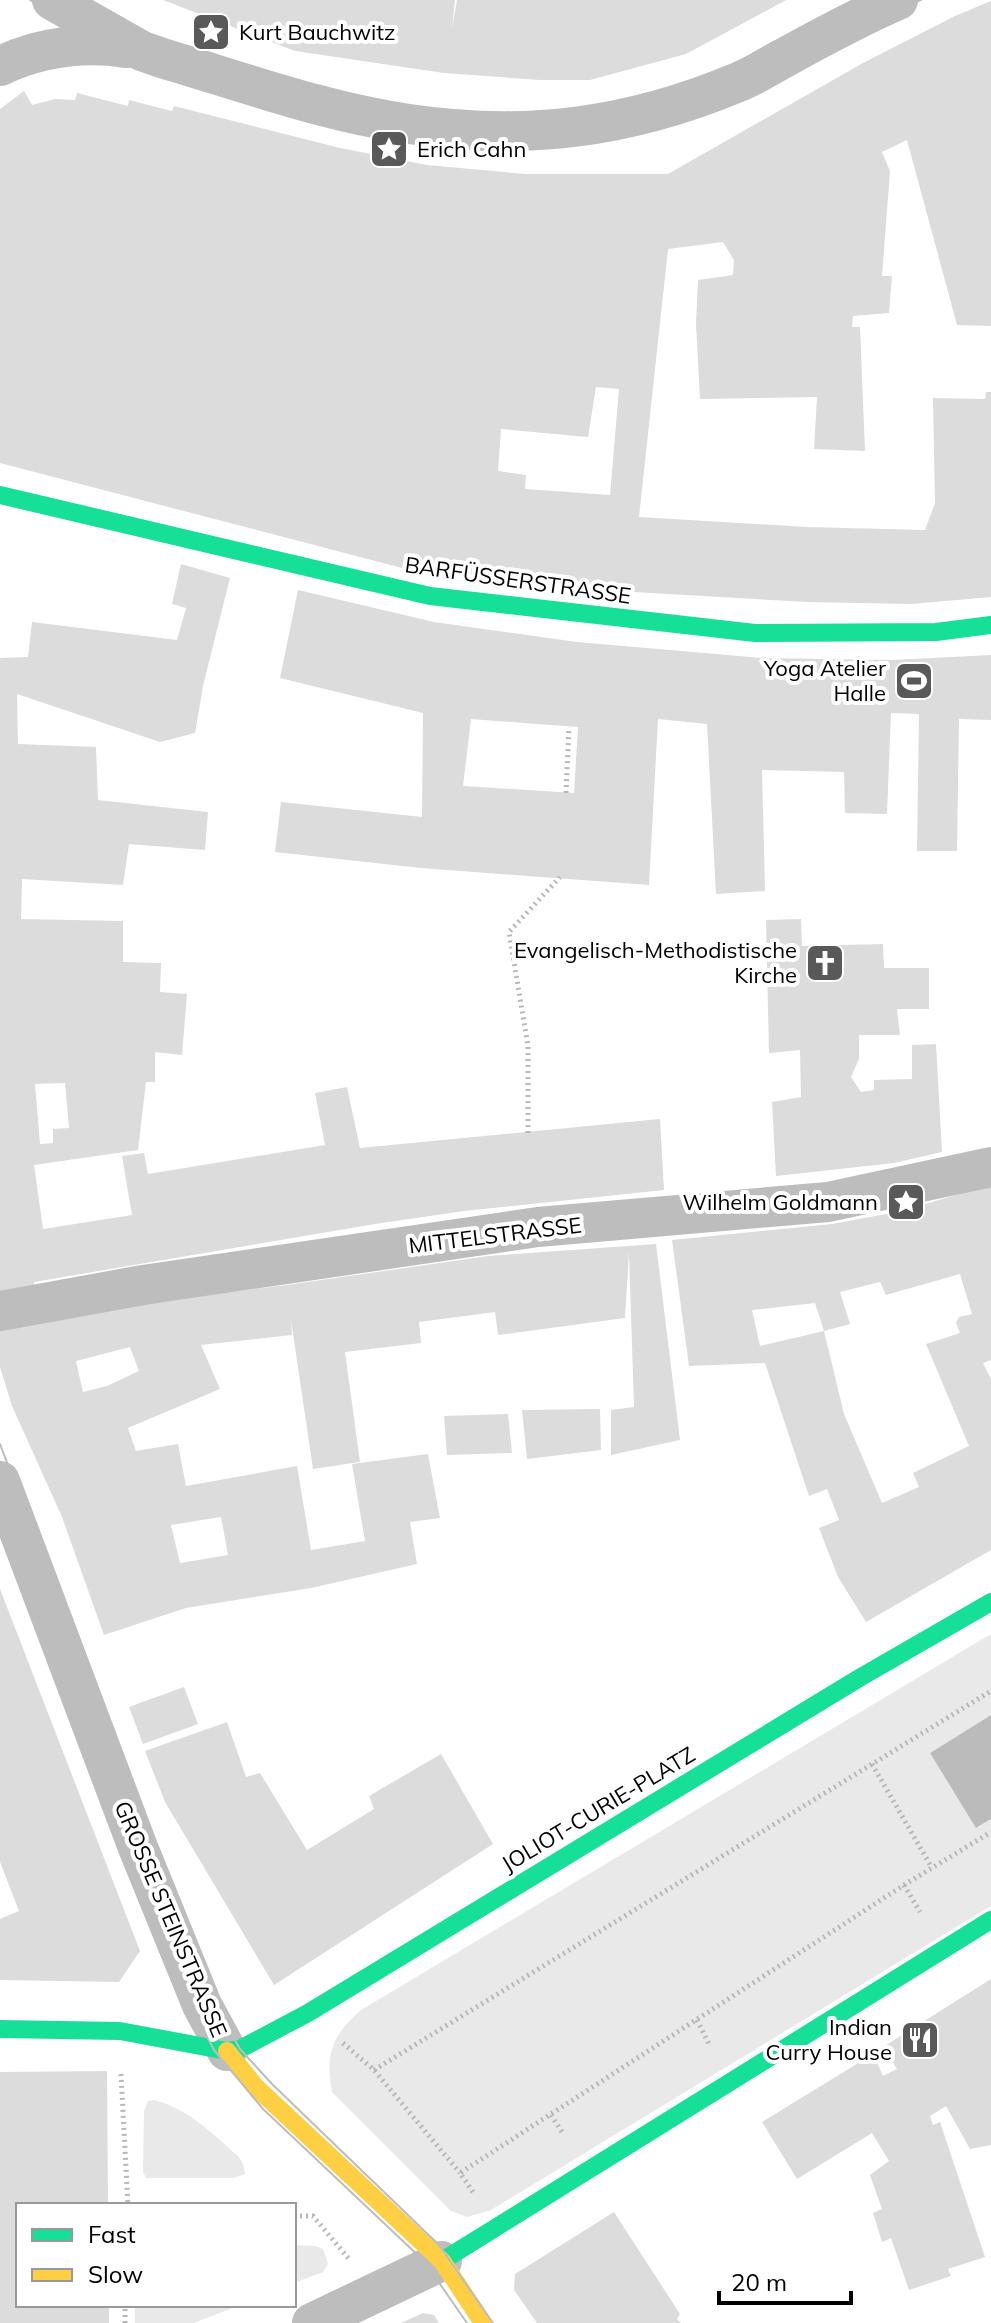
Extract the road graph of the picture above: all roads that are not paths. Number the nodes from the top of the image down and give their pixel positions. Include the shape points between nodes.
1 (52, 0) edge
2 (898, 0) edge
3 (142, 51) junction
4 (0, 66) edge
5 (0, 495) edge
6 (991, 625) edge
7 (991, 1167) edge
8 (0, 1311) edge
9 (0, 1481) edge
10 (991, 1602) edge
11 (991, 1920) edge
12 (0, 2029) edge
13 (227, 2051) junction
14 (442, 2261) junction
15 (312, 2323) edge
16 (483, 2323) edge

1 - 3 street
2 - 3 street via 739,82 670,108 573,128 475,131 407,124
3 - 4 street via 50,47
5 - 6 street, BARFÜSSERSTRASSE via 430,596 755,633 936,632
7 - 8 street, MITTELSTRASSE via 828,1202 538,1227
9 - 13 street, GROSSE STEINSTRASSE via 137,1845 202,2005
10 - 13 street, JOLIOT-CURIE-PLATZ via 308,2013
11 - 14 street
12 - 13 street via 120,2031
13 - 14 street, GROSSE STEINSTRASSE via 255,2086
14 - 15 street
14 - 16 street, GROSSE STEINSTRASSE

